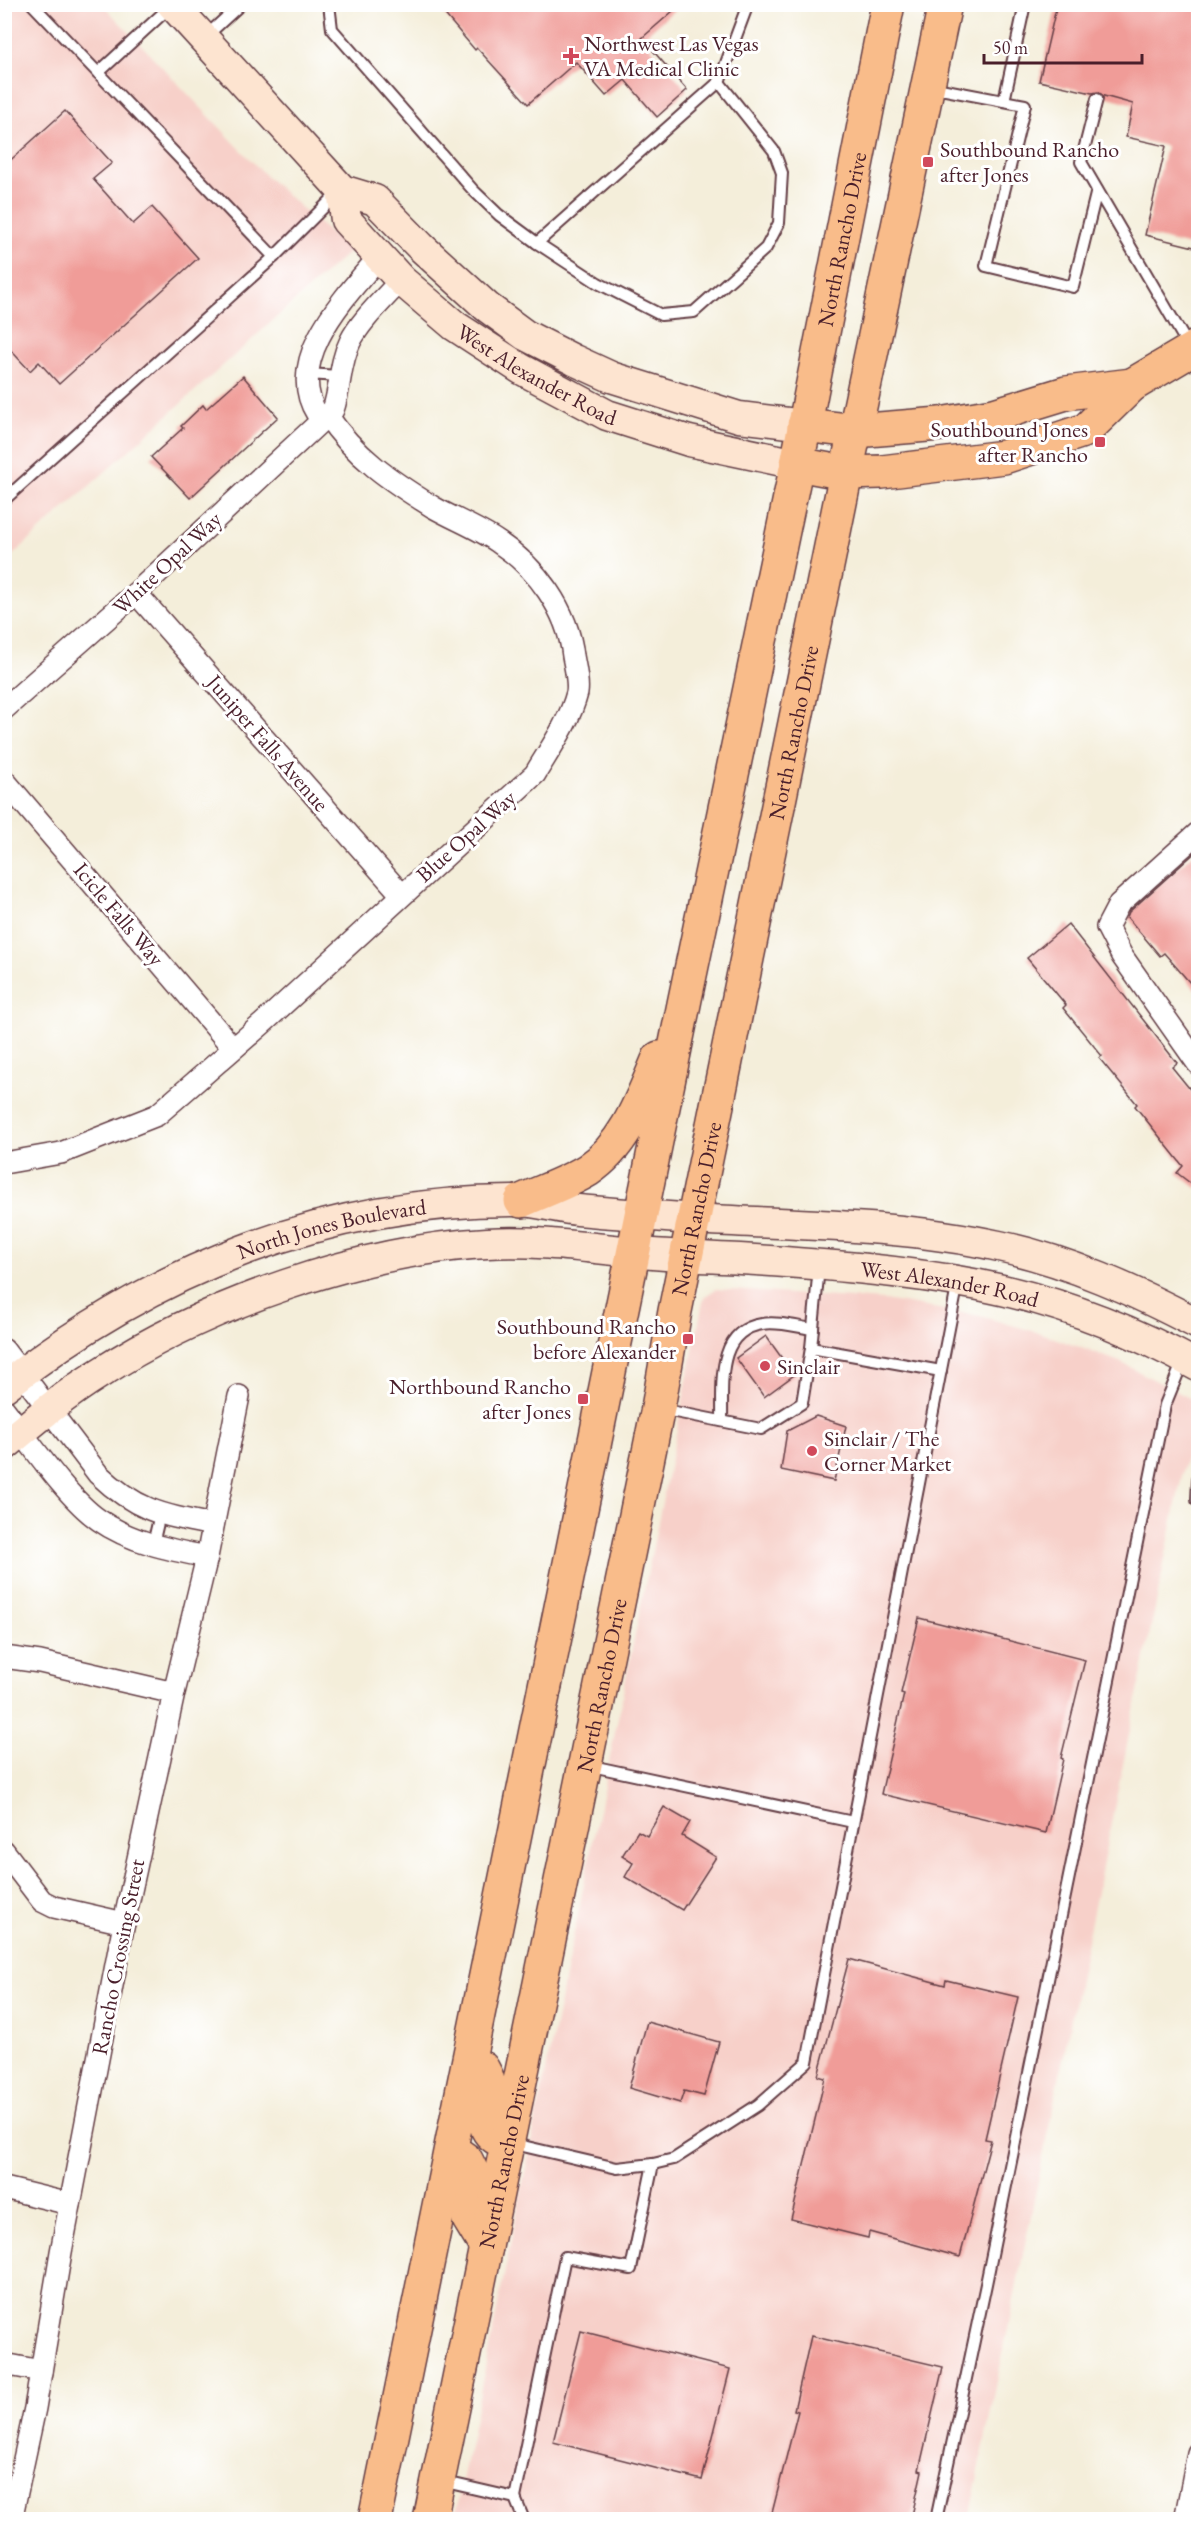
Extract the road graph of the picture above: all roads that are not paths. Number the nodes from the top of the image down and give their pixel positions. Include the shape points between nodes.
1 (32, 4) edge
2 (172, 4) edge
3 (241, 4) edge
4 (329, 4) edge
5 (748, 4) edge
6 (888, 4) edge
7 (945, 4) edge
8 (1025, 4) edge
9 (204, 39) junction
10 (98, 73) junction
11 (719, 82) junction
12 (928, 87) junction
13 (1098, 99) dead end
14 (1004, 101) junction
15 (342, 190) junction
16 (1097, 190) junction
17 (537, 243) junction
18 (274, 257) junction
19 (379, 257) junction
20 (401, 280) junction
21 (1195, 348) edge
22 (308, 375) junction
23 (339, 376) junction
24 (1132, 385) junction
25 (327, 415) junction
26 (804, 425) junction
27 (855, 431) junction
28 (797, 464) junction
29 (846, 473) junction
30 (4, 500) edge
31 (136, 592) junction
32 (4, 709) edge
33 (4, 780) edge
34 (1198, 833) edge
35 (401, 894) junction
36 (685, 999) junction
37 (233, 1048) junction
38 (1196, 1055) edge
39 (4, 1163) edge
40 (521, 1201) junction
41 (642, 1215) junction
42 (695, 1219) junction
43 (634, 1252) junction
44 (687, 1256) junction
45 (820, 1265) junction
46 (958, 1282) junction
47 (1108, 1282) junction
48 (1198, 1324) edge
49 (813, 1329) junction
50 (811, 1348) junction
51 (1191, 1362) edge
52 (10, 1370) edge
53 (941, 1371) junction
54 (238, 1396) dead end
55 (658, 1408) junction
56 (50, 1409) junction
57 (722, 1421) junction
58 (10, 1429) edge
59 (1198, 1479) edge
60 (1198, 1501) edge
61 (160, 1514) junction
62 (213, 1525) junction
63 (153, 1544) junction
64 (207, 1557) junction
65 (4, 1657) edge
66 (174, 1693) junction
67 (584, 1764) junction
68 (854, 1822) junction
69 (4, 1851) edge
70 (124, 1923) junction
71 (472, 2048) junction
72 (508, 2143) junction
73 (452, 2150) junction
74 (653, 2164) junction
75 (4, 2188) edge
76 (70, 2204) junction
77 (486, 2247) junction
78 (4, 2364) edge
79 (41, 2371) junction
80 (1197, 2465) edge
81 (438, 2480) junction
82 (515, 2498) junction
83 (11, 2520) edge
84 (375, 2520) edge
85 (430, 2520) edge
86 (524, 2520) edge
87 (936, 2520) edge
88 (1185, 2520) edge

1 - 10 lane
2 - 9 main road
2 - 10 lane
3 - 9 lane
4 - 17 lane via 332,29 473,190 499,216
5 - 11 lane
6 - 26 main road, North Rancho Drive
7 - 12 main road, North Rancho Drive
8 - 14 lane
9 - 15 main road
10 - 18 lane
11 - 17 lane
11 - 17 lane via 774,151 782,173 780,223 766,248 711,297 694,312 661,315 598,283
12 - 14 lane
12 - 27 main road, North Rancho Drive
13 - 16 lane via 1081,162
14 - 16 lane via 1025,105 986,266 1073,288
15 - 18 lane
15 - 19 main road, West Alexander Road via 346,220
15 - 26 main road, West Alexander Road via 375,200 487,307 525,335 574,360 611,377 739,417
16 - 21 lane
18 - 30 lane
19 - 20 main road, West Alexander Road
19 - 22 street, Blue Opal Way via 333,312 315,346
20 - 23 street via 350,341
20 - 28 main road, West Alexander Road via 465,332 521,369 607,415 689,441
21 - 24 main road
22 - 23 lane
22 - 25 street, Blue Opal Way via 308,400 316,414
23 - 25 street via 337,399
24 - 27 main road via 1066,393 994,415 940,424
24 - 29 main road via 1086,430 1004,457
25 - 31 street, White Opal Way
25 - 35 street, Blue Opal Way via 344,440 374,467 434,507 497,541 523,562 546,587 571,635 577,691 560,732 535,774
26 - 27 main road
26 - 28 main road, North Rancho Drive
27 - 29 main road, North Rancho Drive
28 - 29 main road
28 - 36 main road, North Rancho Drive
29 - 42 main road, North Rancho Drive
31 - 32 street, White Opal Way
31 - 35 street, Juniper Falls Avenue
33 - 37 street, Icicle Falls Way
34 - 38 street via 1119,904 1107,927 1122,956
35 - 37 street, Blue Opal Way
36 - 40 main road via 633,1118 614,1144 588,1170
36 - 41 main road, North Rancho Drive
37 - 39 street, Blue Opal Way via 158,1115 61,1153
40 - 41 main road, North Jones Boulevard
40 - 52 main road, North Jones Boulevard via 439,1204 387,1211 265,1240 203,1264
41 - 42 main road, North Jones Boulevard
41 - 43 main road, North Rancho Drive
42 - 44 main road, North Rancho Drive
42 - 47 main road, West Alexander Road via 839,1225 957,1238 1046,1259
43 - 44 main road, North Jones Boulevard
43 - 56 main road, North Jones Boulevard via 543,1243 487,1243 425,1250 303,1279 255,1296 139,1350
43 - 71 main road, North Rancho Drive
44 - 45 main road, West Alexander Road
44 - 55 main road, North Rancho Drive
45 - 46 main road, West Alexander Road
45 - 49 lane
46 - 47 main road via 979,1270 1073,1292
46 - 51 main road, West Alexander Road via 1074,1313 1163,1346
46 - 53 lane
47 - 48 main road, West Alexander Road
49 - 50 lane
49 - 57 lane via 763,1323 745,1330 730,1343 724,1359
50 - 53 lane
50 - 57 lane via 802,1403 761,1429
51 - 87 lane via 1165,1405
52 - 56 street
53 - 68 lane
54 - 62 street, Rancho Crossing Street
55 - 57 lane
55 - 67 main road, North Rancho Drive
56 - 58 main road, North Jones Boulevard
56 - 61 street via 98,1474 131,1502
58 - 63 street via 84,1508 118,1531
59 - 60 lane
61 - 62 street
61 - 63 lane
62 - 64 street, Rancho Crossing Street
63 - 64 street
64 - 66 street, Rancho Crossing Street
65 - 66 street
66 - 70 street, Rancho Crossing Street
67 - 68 lane
67 - 72 main road, North Rancho Drive
68 - 74 lane via 807,2062 758,2105 674,2159
69 - 70 street via 42,1901
70 - 76 street, Rancho Crossing Street
71 - 72 main road via 488,2080 484,2120 495,2137
71 - 73 main road, North Rancho Drive
72 - 74 lane via 617,2168
72 - 77 main road, North Rancho Drive
73 - 77 main road via 466,2160 471,2170 474,2181 469,2219
73 - 84 main road, North Rancho Drive
74 - 82 lane via 631,2269 565,2257
75 - 76 street
76 - 79 street, Rancho Crossing Street
77 - 81 main road, North Rancho Drive
78 - 79 street
79 - 83 street, Rancho Crossing Street
80 - 88 street
81 - 82 lane
81 - 85 main road, North Rancho Drive
82 - 86 lane

